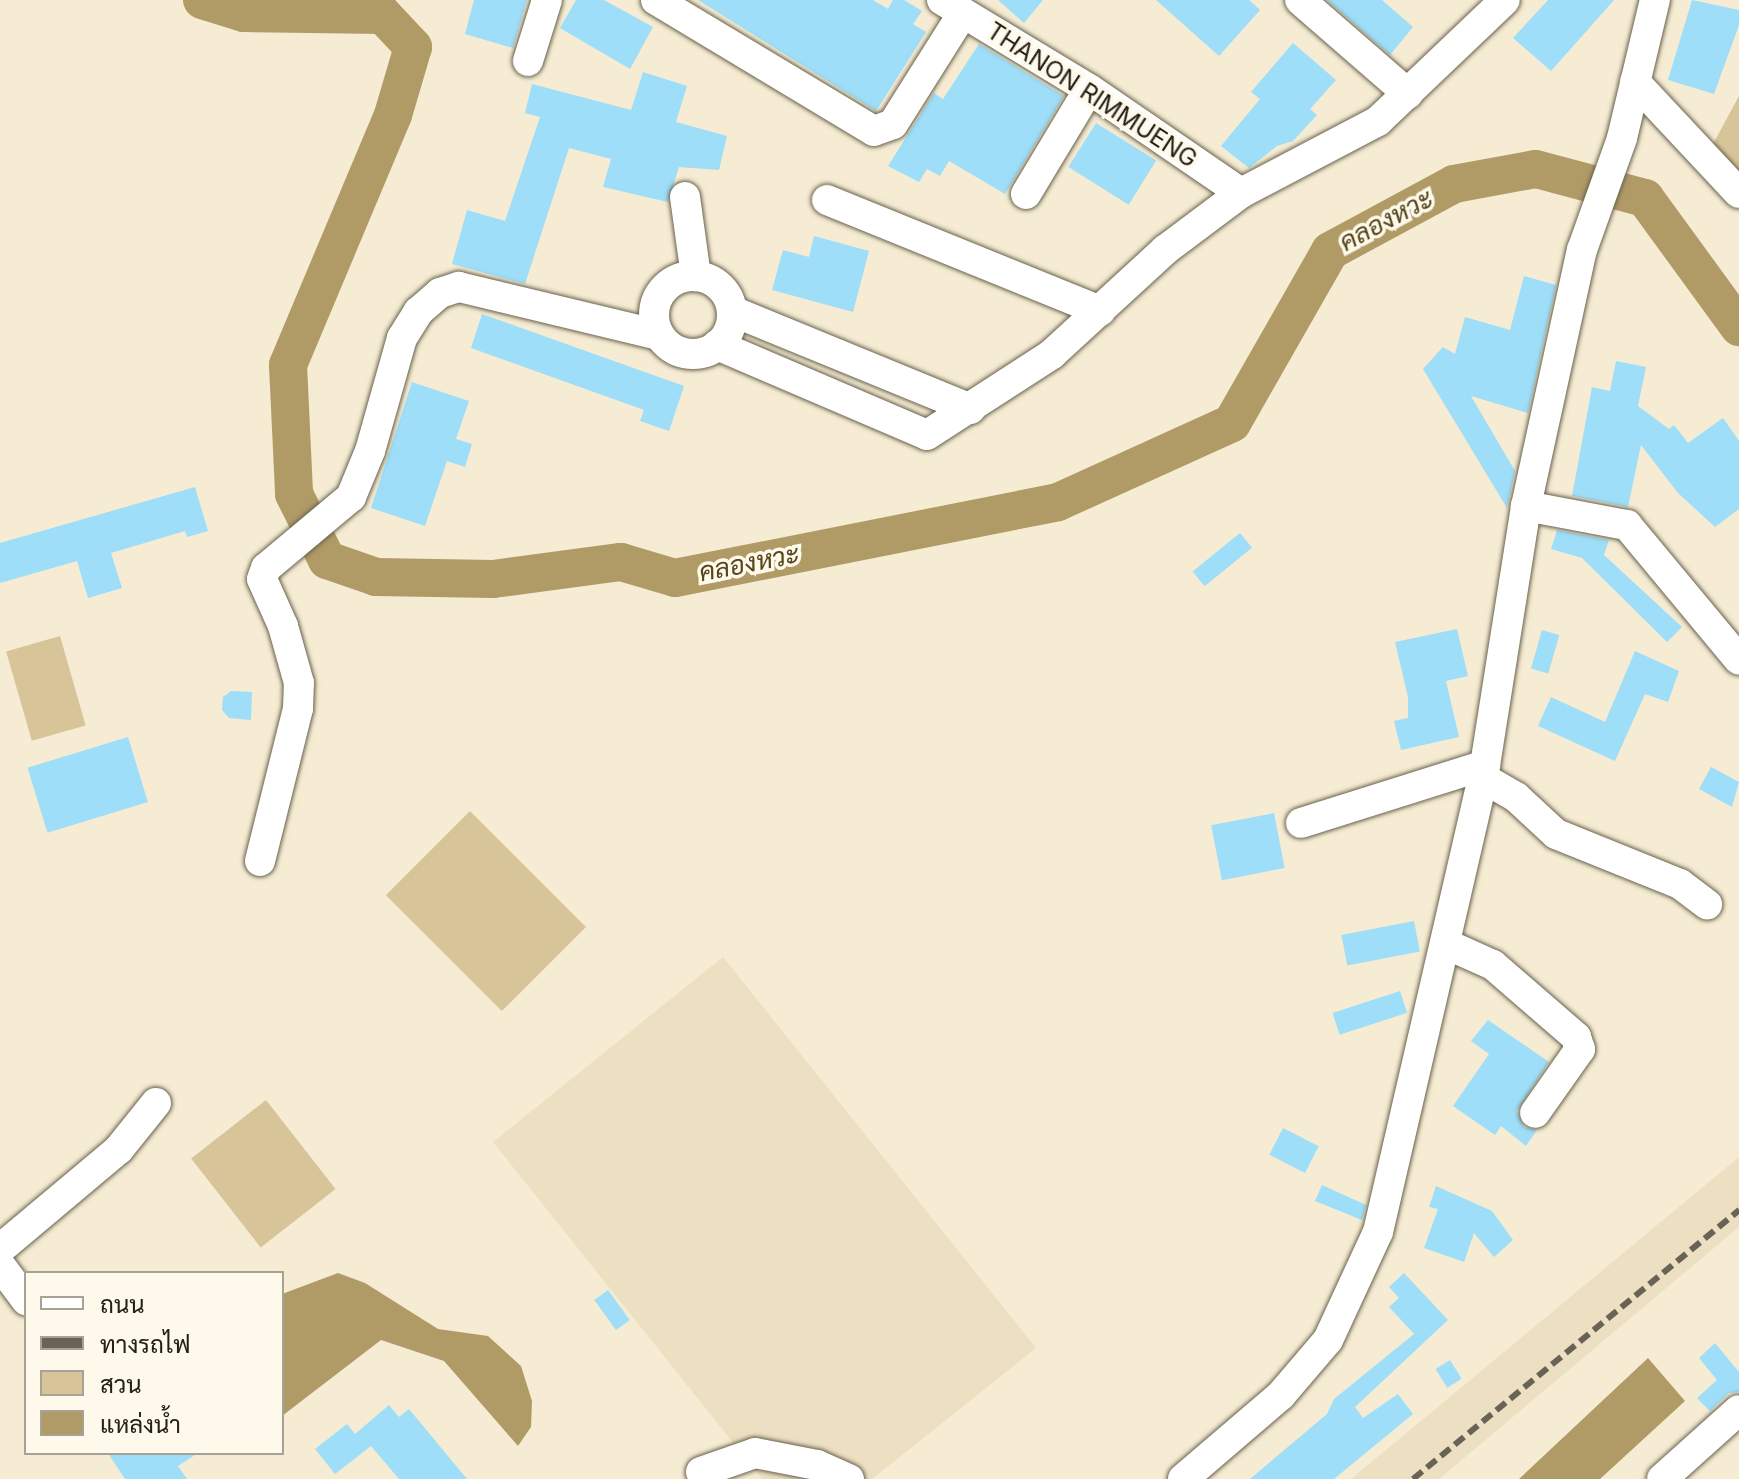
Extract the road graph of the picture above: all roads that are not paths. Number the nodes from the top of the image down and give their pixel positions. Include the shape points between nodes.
1 (547, 0) edge
2 (656, 0) edge
3 (1300, 0) edge
4 (1505, 0) edge
5 (1655, 0) edge
6 (953, 5) edge
7 (528, 61) dead end
8 (1635, 82) junction
9 (1089, 89) junction
10 (1408, 94) junction
11 (1241, 193) junction
12 (1739, 193) edge
13 (1026, 194) dead end
14 (685, 197) dead end
15 (827, 200) dead end
16 (696, 276) junction
17 (732, 311) junction
18 (1100, 311) junction
19 (659, 335) junction
20 (717, 345) junction
21 (959, 414) junction
22 (1526, 506) junction
23 (1739, 660) edge
24 (1484, 772) junction
25 (1301, 823) dead end
26 (260, 861) dead end
27 (1707, 904) dead end
28 (1446, 944) junction
29 (156, 1103) dead end
30 (1535, 1113) dead end
31 (0, 1249) edge
32 (0, 1265) edge
33 (24, 1297) edge
34 (1739, 1410) edge
35 (701, 1472) dead end
36 (849, 1479) edge
37 (1183, 1479) edge
38 (1662, 1479) edge

1 - 7 street
2 - 6 street via 874,131 893,124
3 - 10 street
4 - 10 street
5 - 8 street
6 - 9 street, THANON RIMMUENG
8 - 12 street
8 - 22 street via 1622,138 1582,250
9 - 11 street, THANON RIMMUENG
9 - 13 street
10 - 11 street via 1348,141
11 - 18 street via 1165,250
14 - 16 street
15 - 18 street
16 - 17 street via 720,287
16 - 19 street via 663,289 654,311
17 - 20 street via 726,336
17 - 21 street
18 - 21 street via 1052,354
19 - 20 street via 679,351 705,352
19 - 26 street via 459,287 440,293 418,312 402,338 370,451 351,497 290,547 262,579 283,626 299,683 298,709
20 - 21 street via 927,435
22 - 23 street via 1627,525
22 - 24 street
24 - 25 street
24 - 27 street via 1556,834 1680,884
24 - 28 street
28 - 30 street via 1493,965 1576,1037 1580,1049
28 - 37 street via 1378,1232 1351,1295 1328,1340 1281,1395
29 - 31 street via 119,1149
32 - 33 street
34 - 38 street
35 - 36 street via 755,1453 817,1465

